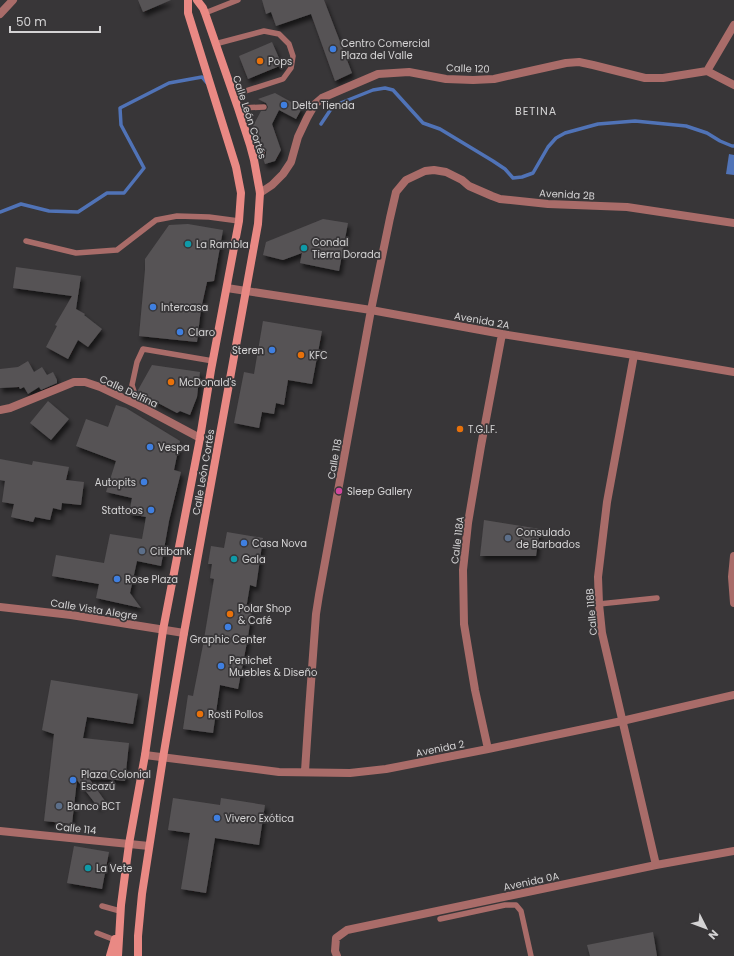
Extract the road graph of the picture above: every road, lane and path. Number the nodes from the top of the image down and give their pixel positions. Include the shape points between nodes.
1 (13, 0) edge
2 (188, 0) edge
3 (197, 0) edge
4 (238, 0) edge
5 (229, 2) edge
6 (203, 7) edge
7 (0, 14) edge
8 (734, 25) edge
9 (215, 44) junction
10 (707, 71) junction
11 (734, 85) edge
12 (233, 95) junction
13 (264, 107) dead end
14 (238, 108) junction
15 (257, 138) dead end
16 (250, 145) junction
17 (262, 153) dead end
18 (254, 160) junction
19 (406, 180) joint
20 (260, 193) junction
21 (239, 221) junction
22 (734, 223) edge
23 (26, 242) dead end
24 (227, 288) junction
25 (246, 291) junction
26 (371, 310) junction
27 (502, 334) junction
28 (634, 355) junction
29 (213, 361) junction
30 (734, 372) edge
31 (138, 405) junction
32 (0, 410) edge
33 (200, 438) junction
34 (734, 556) edge
35 (657, 598) dead end
36 (734, 603) edge
37 (599, 604) junction
38 (0, 607) edge
39 (162, 630) junction
40 (184, 633) junction
41 (734, 695) edge
42 (622, 721) junction
43 (488, 749) junction
44 (145, 755) junction
45 (163, 758) junction
46 (305, 771) junction
47 (0, 831) edge
48 (129, 844) junction
49 (149, 846) junction
50 (734, 851) edge
51 (656, 865) junction
52 (102, 906) dead end
53 (121, 908) junction
54 (440, 919) dead end
55 (97, 933) dead end
56 (115, 940) junction
57 (110, 956) edge
58 (118, 956) edge
59 (138, 956) edge
60 (337, 956) edge
61 (531, 956) edge

1 - 7 street
2 - 21 main road, Calle León Cortés via 188,13 236,167 241,193
3 - 6 main road, Calle León Cortés
4 - 5 lane
5 - 6 lane
6 - 9 main road, Calle León Cortés
8 - 10 street
9 - 12 main road, Calle León Cortés
9 - 12 lane via 264,31 279,34 289,44 293,56 290,68 283,79
10 - 11 street
10 - 20 street, Calle 120 via 663,78 645,78 579,62 480,80 409,72 378,74 322,98 315,104 298,137 291,162 283,174
12 - 14 main road, Calle León Cortés
13 - 14 lane
14 - 16 main road, Calle León Cortés
15 - 16 lane
16 - 18 main road, Calle León Cortés
17 - 18 lane
18 - 20 main road, Calle León Cortés
19 - 22 street, Avenida 2B via 425,171 434,170 446,172 469,186 500,199 627,207
19 - 26 street, Calle 118 via 396,192
20 - 25 main road, Calle León Cortés via 258,224
21 - 23 lane via 177,216 156,220 117,250 76,253
21 - 24 main road, Calle León Cortés
24 - 25 street, Avenida 2A
24 - 29 main road, Calle León Cortés
25 - 26 street, Avenida 2A
25 - 40 main road, Calle León Cortés
26 - 27 street, Avenida 2A
26 - 46 street, Calle 118 via 316,614
27 - 28 street, Avenida 2A
27 - 43 street, Calle 118A via 478,461 463,570 464,624
28 - 30 street, Avenida 2A
28 - 37 street, Calle 118B via 607,502 598,576
29 - 31 lane via 143,349 132,385
29 - 33 main road, Calle León Cortés
31 - 32 street, Calle Delfina via 100,387 85,382 74,382
31 - 33 street, Calle Delfina
33 - 39 main road, Calle León Cortés
34 - 36 street
35 - 37 lane
37 - 42 street, Calle 118B via 602,633
38 - 39 street, Calle Vista Alegre
39 - 40 street, Calle Vista Alegre
39 - 44 main road, Calle León Cortés
40 - 45 main road, Calle León Cortés
41 - 42 street, Avenida 2
42 - 43 street, Avenida 2
42 - 51 street, Calle 118B
43 - 46 street, Avenida 2 via 386,769 350,773
44 - 45 street, Avenida 2
44 - 48 main road, Calle León Cortés
45 - 46 street, Avenida 2 via 279,772
45 - 49 main road, Calle León Cortés
47 - 48 street, Calle 114
48 - 49 street, Calle 114
48 - 53 main road, Calle León Cortés
49 - 59 main road, Calle León Cortés via 142,894
50 - 51 street, Avenida 0A
51 - 60 street, Avenida 0A via 347,930 336,938
52 - 53 lane
53 - 56 main road
53 - 58 main road, Calle León Cortés
54 - 61 lane via 516,905 521,911
55 - 56 lane
56 - 57 main road

